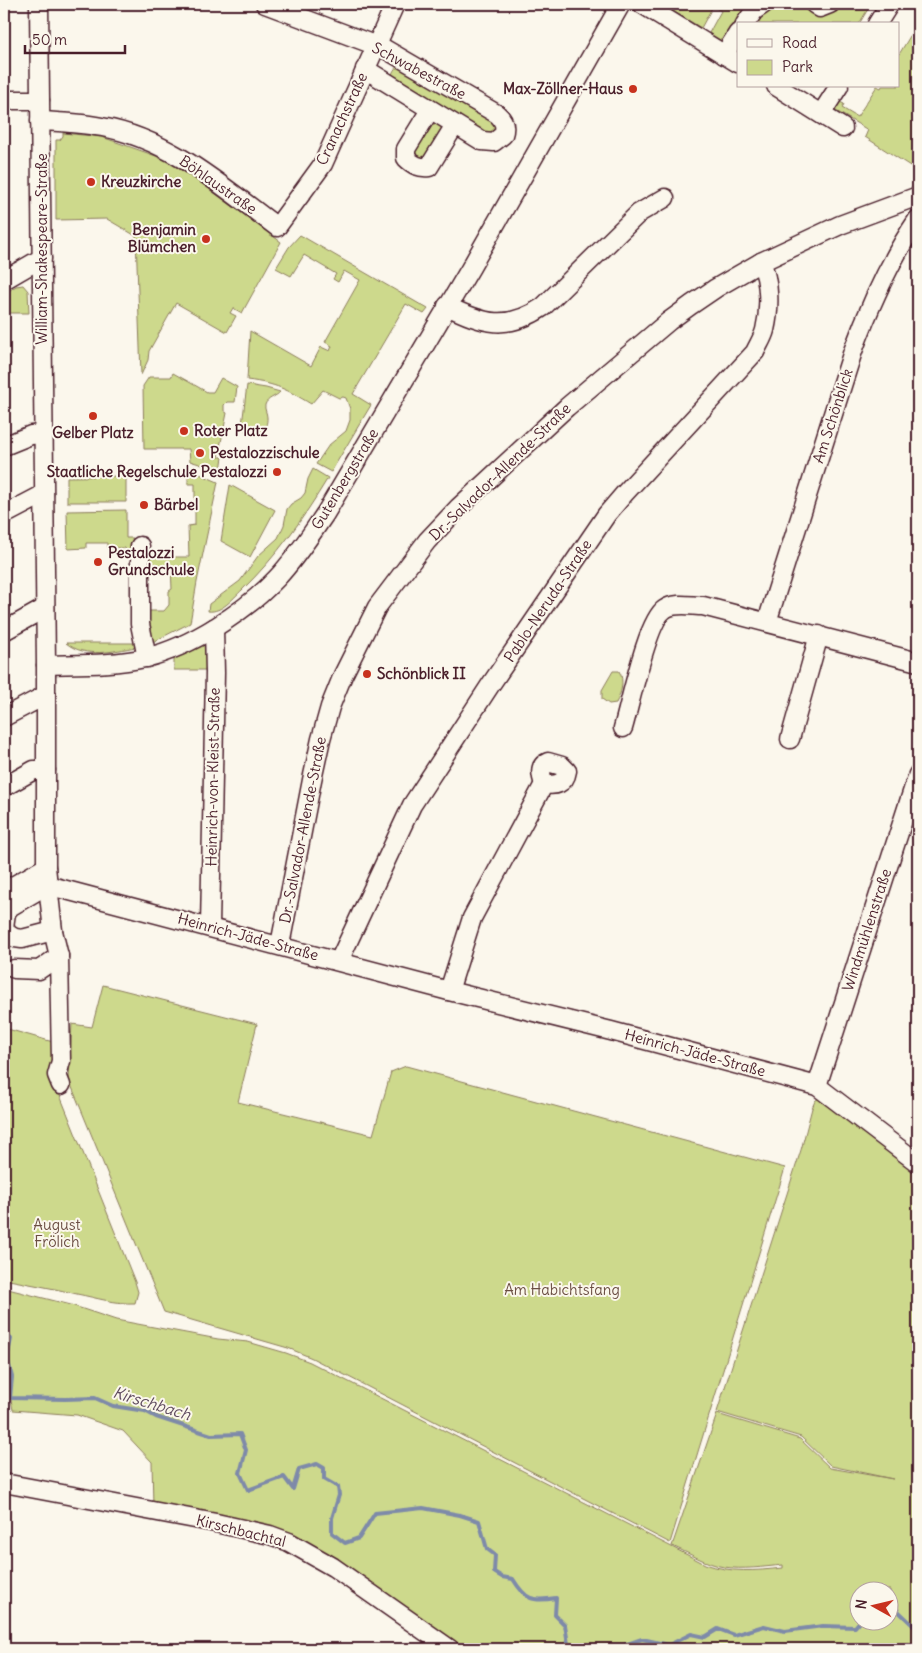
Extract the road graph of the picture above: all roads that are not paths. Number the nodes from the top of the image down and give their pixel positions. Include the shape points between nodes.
1 (40, 4) edge
2 (265, 4) edge
3 (395, 4) edge
4 (621, 4) edge
5 (642, 4) edge
6 (764, 4) edge
7 (814, 4) edge
8 (830, 4) edge
9 (889, 5) edge
10 (746, 22) edge
11 (878, 22) edge
12 (737, 37) edge
13 (375, 46) junction
14 (731, 59) edge
15 (365, 70) junction
16 (779, 88) edge
17 (837, 88) edge
18 (4, 100) edge
19 (40, 100) junction
20 (430, 110) junction
21 (821, 114) junction
22 (40, 121) junction
23 (455, 125) junction
24 (843, 128) dead end
25 (918, 196) edge
26 (665, 198) dead end
27 (918, 219) edge
28 (277, 227) joint
29 (42, 258) junction
30 (761, 262) junction
31 (4, 280) edge
32 (447, 306) junction
33 (43, 434) junction
34 (4, 446) edge
35 (44, 494) junction
36 (4, 515) edge
37 (140, 546) dead end
38 (46, 608) junction
39 (767, 622) junction
40 (214, 628) junction
41 (4, 631) edge
42 (819, 636) junction
43 (146, 658) junction
44 (918, 662) edge
45 (46, 665) junction
46 (46, 695) junction
47 (4, 718) edge
48 (623, 728) dead end
49 (790, 738) dead end
50 (46, 770) junction
51 (918, 774) edge
52 (544, 784) dead end
53 (4, 787) edge
54 (47, 876) junction
55 (4, 891) edge
56 (210, 927) junction
57 (53, 931) junction
58 (280, 945) junction
59 (59, 956) junction
60 (339, 961) junction
61 (14, 969) dead end
62 (449, 991) junction
63 (61, 1084) dead end
64 (817, 1086) junction
65 (918, 1164) edge
66 (4, 1483) edge
67 (450, 1649) edge

1 - 19 street, William-Shakespeare-Straße
2 - 13 street, Schwabestraße
3 - 13 street, Cranachstraße
4 - 32 street, Gutenbergstraße
5 - 14 street
6 - 10 street
7 - 8 street via 820,8
9 - 11 street
12 - 14 street
13 - 15 street, Cranachstraße
13 - 23 street, Schwabestraße via 497,114 502,118 505,129 499,140 488,143
15 - 20 street, Schwabestraße
15 - 28 street, Cranachstraße via 323,164
16 - 21 street
17 - 21 street
18 - 19 street
19 - 22 street, William-Shakespeare-Straße
20 - 23 street, Schwabestraße
20 - 23 street, Schwabestraße via 406,149 406,158 412,164 428,168
21 - 24 street
22 - 28 street, Böhlaustraße via 103,127 147,140 183,158
22 - 29 street, William-Shakespeare-Straße
25 - 30 street, Dr.-Salvador-Allende-Straße via 840,225
26 - 32 street via 639,213 544,307 521,320 487,321 469,317
27 - 39 street, Am Schönblick via 869,308
29 - 31 street
29 - 33 street, William-Shakespeare-Straße
30 - 58 street, Dr.-Salvador-Allende-Straße via 669,321 567,407 434,534 377,607 330,707
30 - 60 street, Pablo-Neruda-Straße via 766,274 768,301 765,330 755,352 607,514 412,805
32 - 40 street, Gutenbergstraße via 306,542 277,578
33 - 34 street via 31,435
33 - 35 street, William-Shakespeare-Straße
35 - 36 street
35 - 38 street, William-Shakespeare-Straße
37 - 43 street via 140,624
38 - 41 street
38 - 45 street, William-Shakespeare-Straße
39 - 42 street
39 - 48 street via 703,606 675,605 665,609 650,632
40 - 43 street, Gutenbergstraße
40 - 56 street, Heinrich-von-Kleist-Straße
42 - 44 street
42 - 49 street
43 - 45 street, Gutenbergstraße via 116,663
45 - 46 street, William-Shakespeare-Straße
46 - 47 street
46 - 50 street, William-Shakespeare-Straße
50 - 53 street via 34,770
50 - 54 street, William-Shakespeare-Straße
51 - 64 street, Windmühlenstraße
52 - 62 street via 472,918
54 - 55 street
54 - 56 street, Heinrich-Jäde-Straße
54 - 57 street, William-Shakespeare-Straße
54 - 57 street via 10,907 4,927 8,934 22,939
56 - 58 street, Heinrich-Jäde-Straße
57 - 59 street, William-Shakespeare-Straße
58 - 60 street, Heinrich-Jäde-Straße
59 - 61 street via 39,970
59 - 63 street, William-Shakespeare-Straße via 61,1060 57,1074
60 - 62 street, Heinrich-Jäde-Straße
62 - 64 street, Heinrich-Jäde-Straße
64 - 65 street, Heinrich-Jäde-Straße
66 - 67 street, Kirschbachtal via 216,1523 289,1542 333,1567

